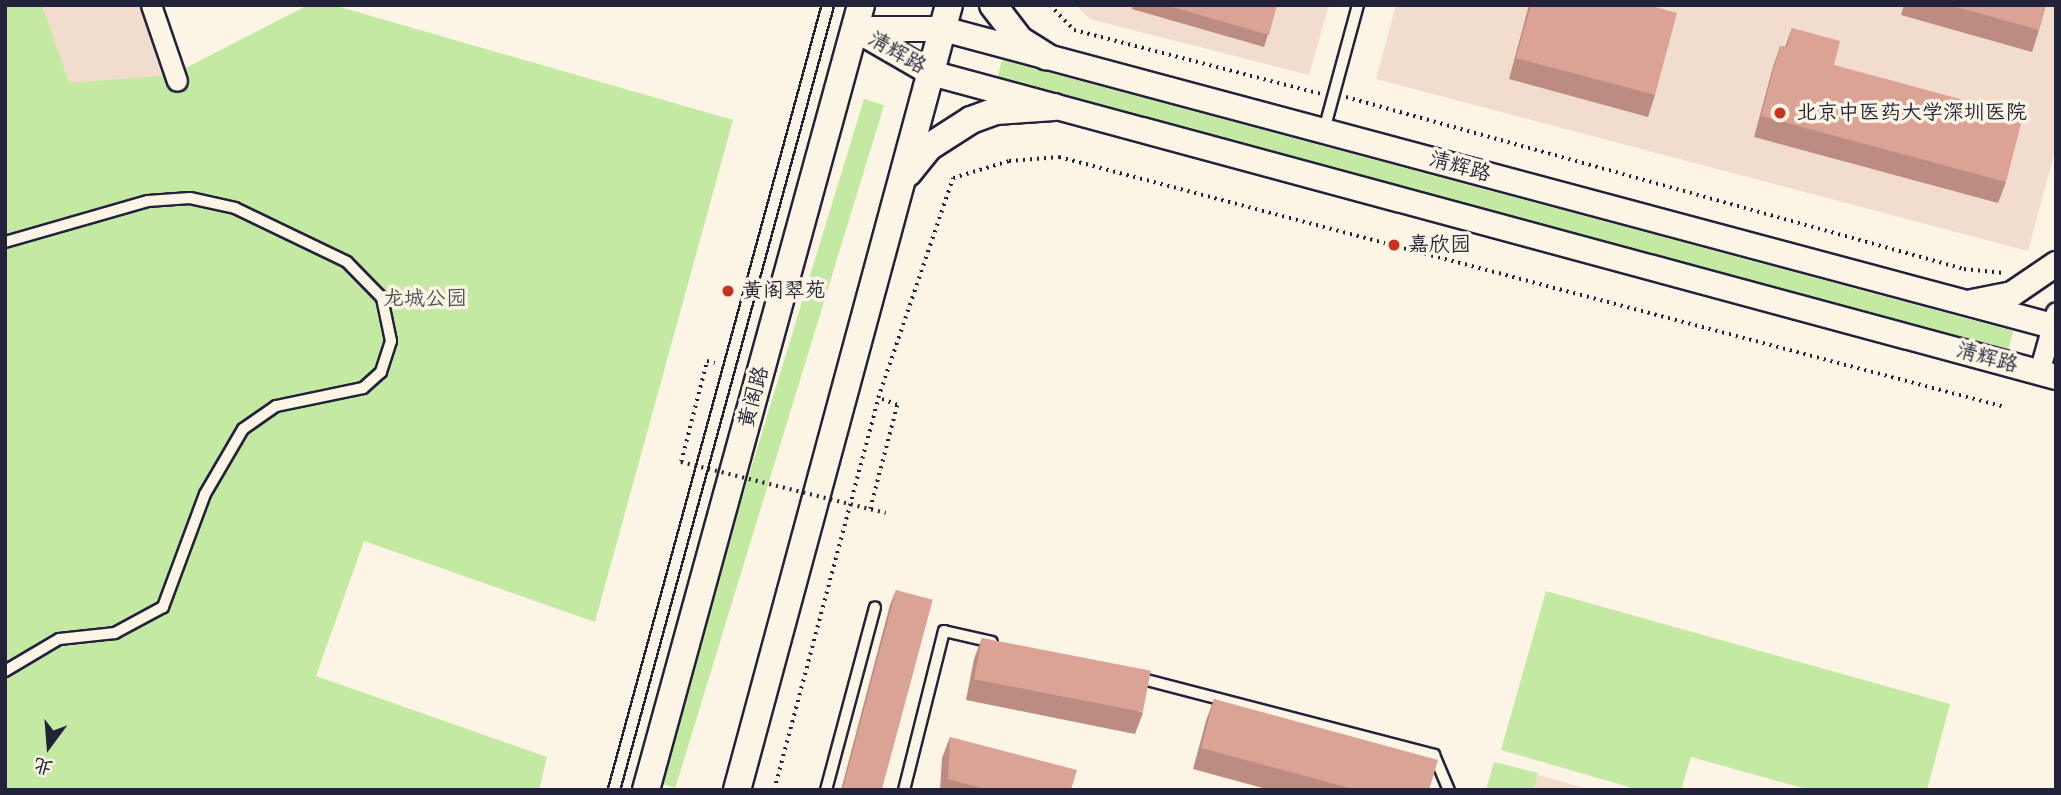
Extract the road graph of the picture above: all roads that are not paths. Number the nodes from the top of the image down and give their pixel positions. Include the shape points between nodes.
1 (150, 5) edge
2 (828, 5) edge
3 (993, 5) edge
4 (1358, 5) edge
5 (858, 17) edge
6 (946, 17) edge
7 (1046, 57) junction
8 (931, 73) junction
9 (177, 81) dead end
10 (1054, 107) junction
11 (1324, 131) junction
12 (901, 184) junction
13 (5, 242) edge
14 (2056, 264) edge
15 (1965, 303) junction
16 (2054, 322) edge
17 (2047, 374) edge
18 (875, 607) dead end
19 (1009, 646) edge
20 (5, 671) edge
21 (1126, 675) edge
22 (614, 790) edge
23 (646, 790) edge
24 (737, 790) edge
25 (826, 790) edge
26 (904, 790) edge
27 (1449, 790) edge

1 - 9 street
2 - 22 lane
3 - 7 main road via 1020,40
4 - 11 lane
5 - 6 street, 清辉路
5 - 8 street, 清辉路
5 - 23 main road, 黄阁路
6 - 7 street, 清辉路
6 - 8 main road
7 - 11 street, 清辉路
8 - 10 street, 清辉路
8 - 12 main road
10 - 12 main road via 996,111 971,120 929,147
10 - 17 street, 清辉路
11 - 15 street, 清辉路
12 - 24 main road
13 - 20 lane via 148,201 190,198 235,208 347,262 382,298 391,341 381,372 363,388 276,406 243,429 205,494 163,607 115,634 59,639
14 - 15 street via 2012,294
15 - 16 street, 清辉路
16 - 17 street
18 - 25 lane
19 - 26 lane via 944,631
21 - 27 lane via 1434,755

